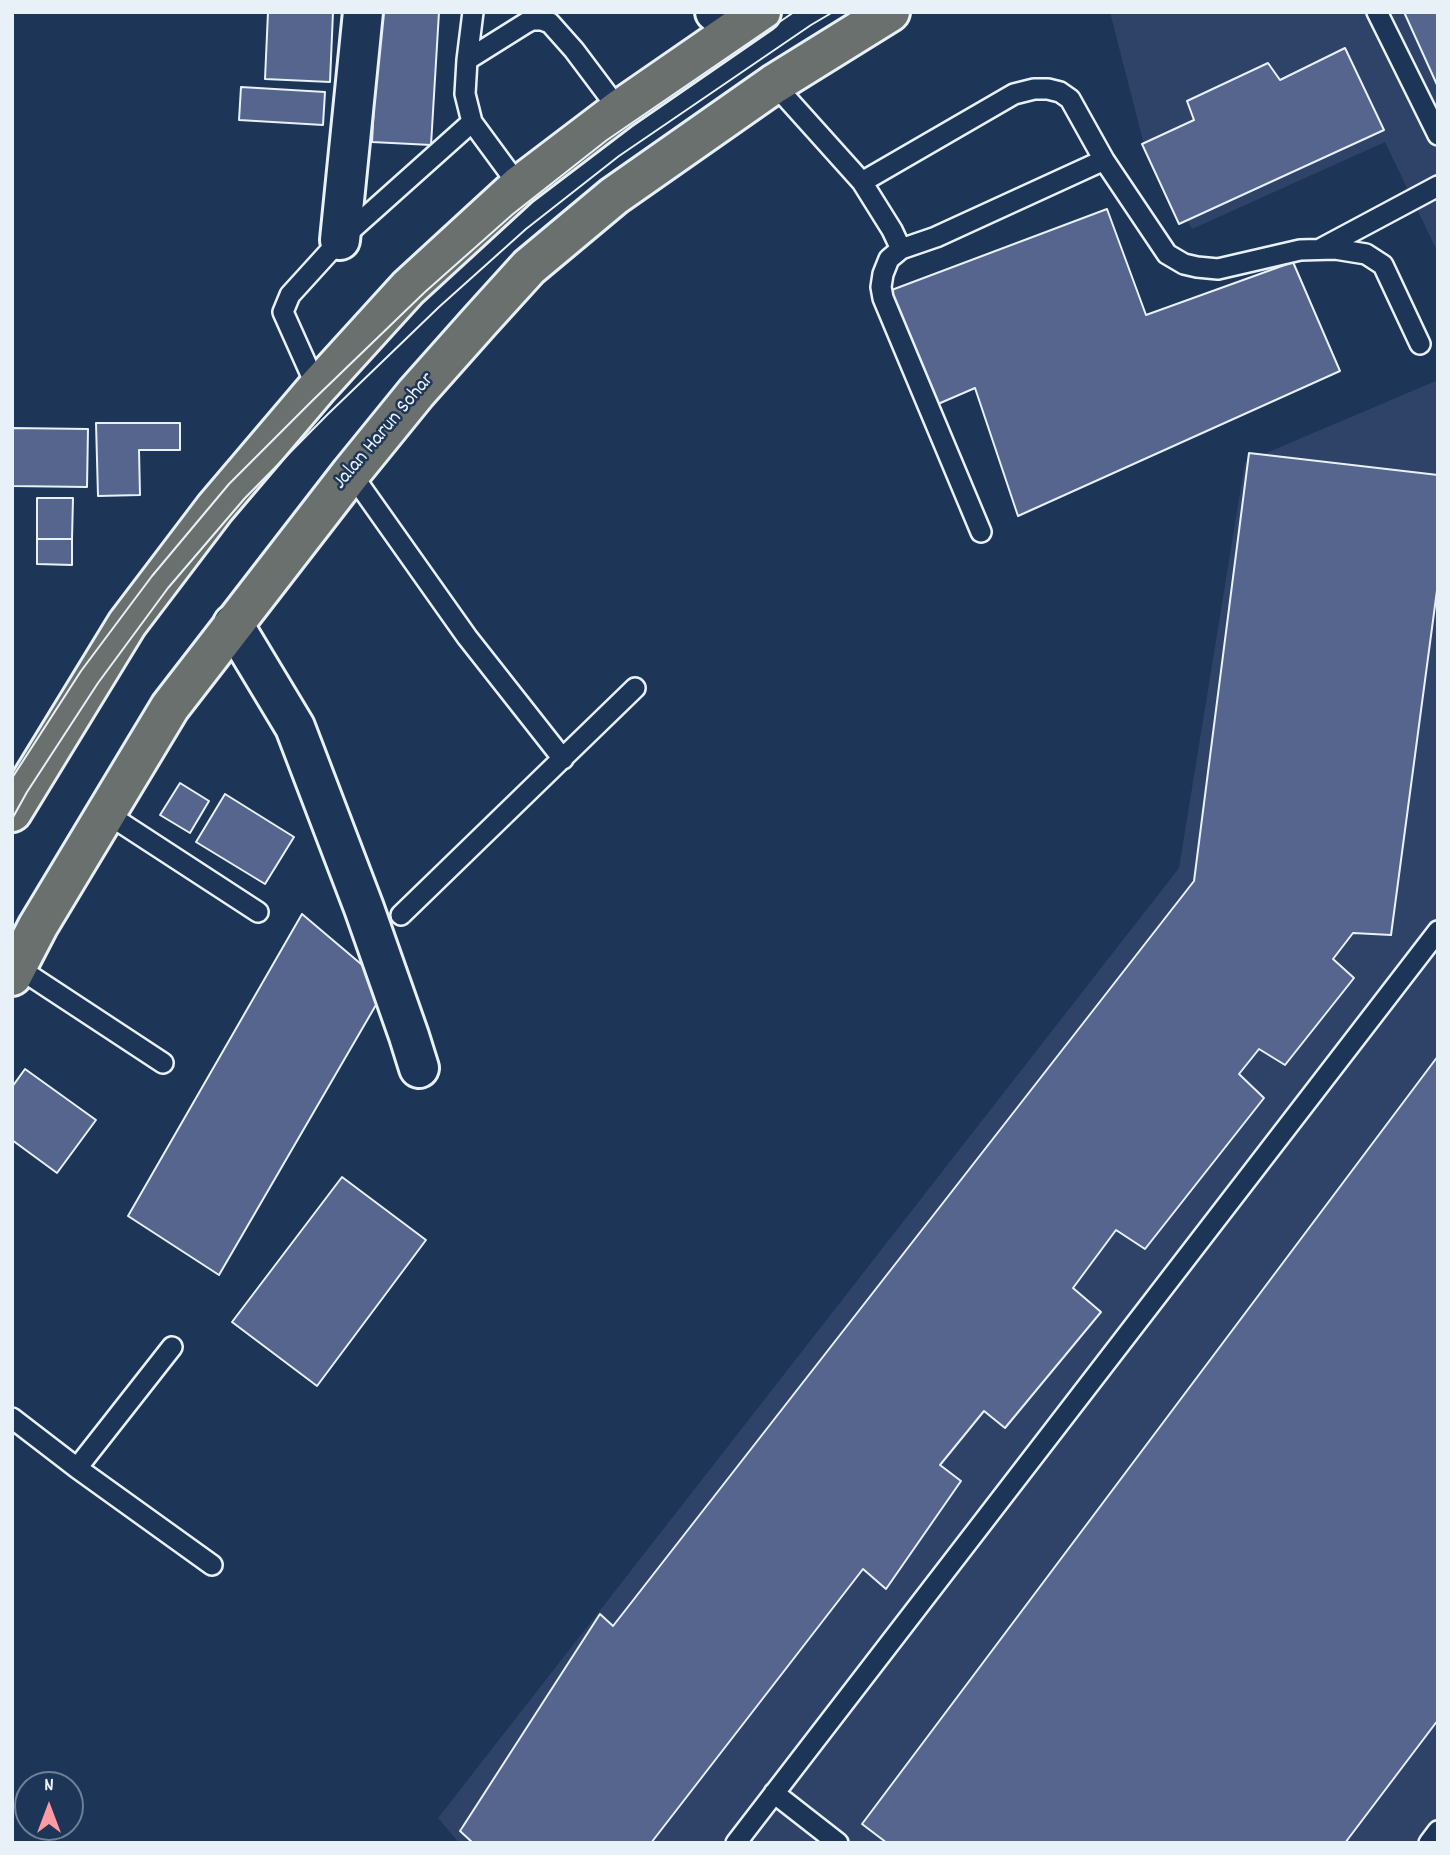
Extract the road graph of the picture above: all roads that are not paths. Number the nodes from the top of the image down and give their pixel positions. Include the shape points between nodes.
1 (363, 12) edge
2 (472, 12) edge
3 (890, 12) edge
4 (1377, 12) edge
5 (737, 18) edge
6 (467, 60) junction
7 (774, 83) junction
8 (619, 110) junction
9 (472, 122) junction
10 (1438, 135) edge
11 (1104, 160) junction
12 (862, 182) junction
13 (519, 186) junction
14 (1438, 186) edge
15 (340, 240) junction
16 (901, 248) junction
17 (1318, 250) junction
18 (1420, 344) dead end
19 (317, 388) junction
20 (351, 472) junction
21 (981, 532) dead end
22 (233, 624) junction
23 (635, 688) dead end
24 (563, 759) junction
25 (12, 812) edge
26 (106, 813) junction
27 (258, 912) dead end
28 (401, 915) dead end
29 (1438, 931) edge
30 (15, 971) edge
31 (163, 1063) dead end
32 (419, 1068) dead end
33 (172, 1347) dead end
34 (12, 1418) edge
35 (77, 1468) junction
36 (212, 1565) dead end
37 (774, 1793) junction
38 (1438, 1831) edge
39 (736, 1843) edge
40 (838, 1843) edge
41 (1429, 1843) edge

1 - 15 street
2 - 6 lane
3 - 7 highway, Jalan Harun Sohar
4 - 10 lane
5 - 8 highway
6 - 8 lane via 526,23 542,20 574,50
6 - 9 lane via 465,93
7 - 12 lane
7 - 20 highway, Jalan Harun Sohar via 614,196 530,267
8 - 13 highway
9 - 13 lane
9 - 15 lane
11 - 12 lane via 1070,99 1060,92 1034,89 1014,93
11 - 16 lane via 936,237
11 - 17 lane via 1167,254 1184,264 1219,269
12 - 16 lane
13 - 19 highway via 408,288
14 - 17 lane
15 - 19 lane via 290,295 282,313
16 - 21 lane via 889,259 883,274 883,298
17 - 18 lane via 1366,254 1383,265
19 - 25 highway via 215,508 127,624
20 - 22 highway, Jalan Harun Sohar
20 - 24 lane via 467,636
22 - 26 highway, Jalan Harun Sohar via 170,706
22 - 32 street via 295,727
23 - 24 lane
24 - 28 lane
26 - 27 lane
26 - 30 highway, Jalan Harun Sohar
29 - 37 lane
30 - 31 lane
33 - 35 lane
34 - 35 lane
35 - 36 lane
37 - 39 lane
37 - 40 lane
38 - 41 lane

